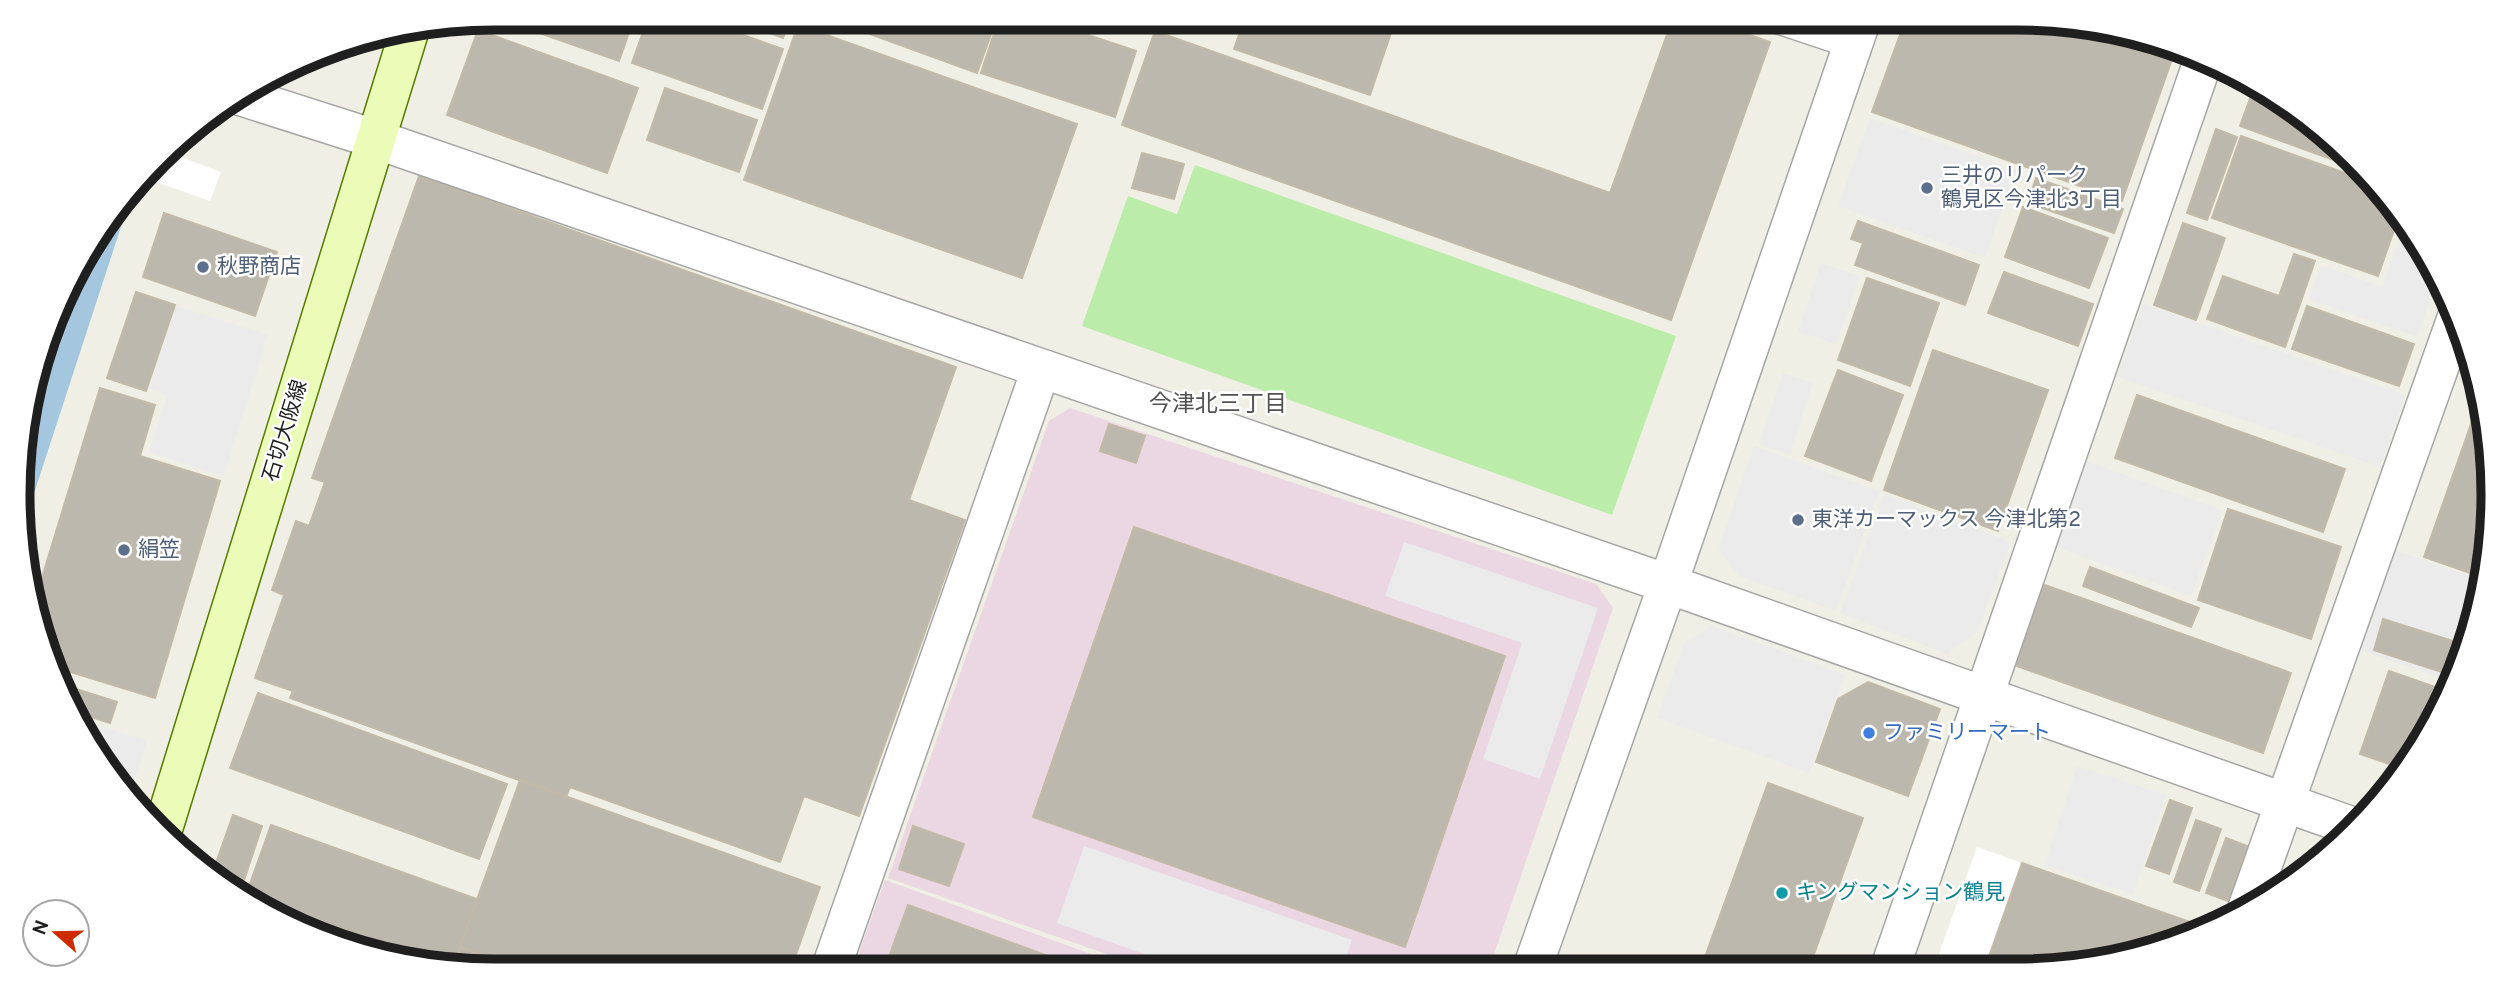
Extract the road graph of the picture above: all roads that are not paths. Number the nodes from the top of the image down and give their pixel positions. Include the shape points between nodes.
1 (1857, 32) edge
2 (407, 39) edge
3 (2201, 68) edge
4 (250, 99) edge
5 (375, 139) junction
6 (2452, 332) edge
7 (1041, 369) junction
8 (1668, 584) junction
9 (1984, 695) junction
10 (2284, 802) junction
11 (165, 822) edge
12 (2344, 824) edge
13 (2252, 895) edge
14 (834, 959) edge
15 (1536, 959) edge
16 (1893, 959) edge

1 - 8 street
2 - 5 main road, 石切大阪線
3 - 9 street
4 - 5 street
5 - 7 street
5 - 11 main road, 石切大阪線
6 - 10 street
7 - 8 street
7 - 14 street
8 - 9 street
8 - 15 street
9 - 10 street
9 - 16 street
10 - 12 street
10 - 13 street

